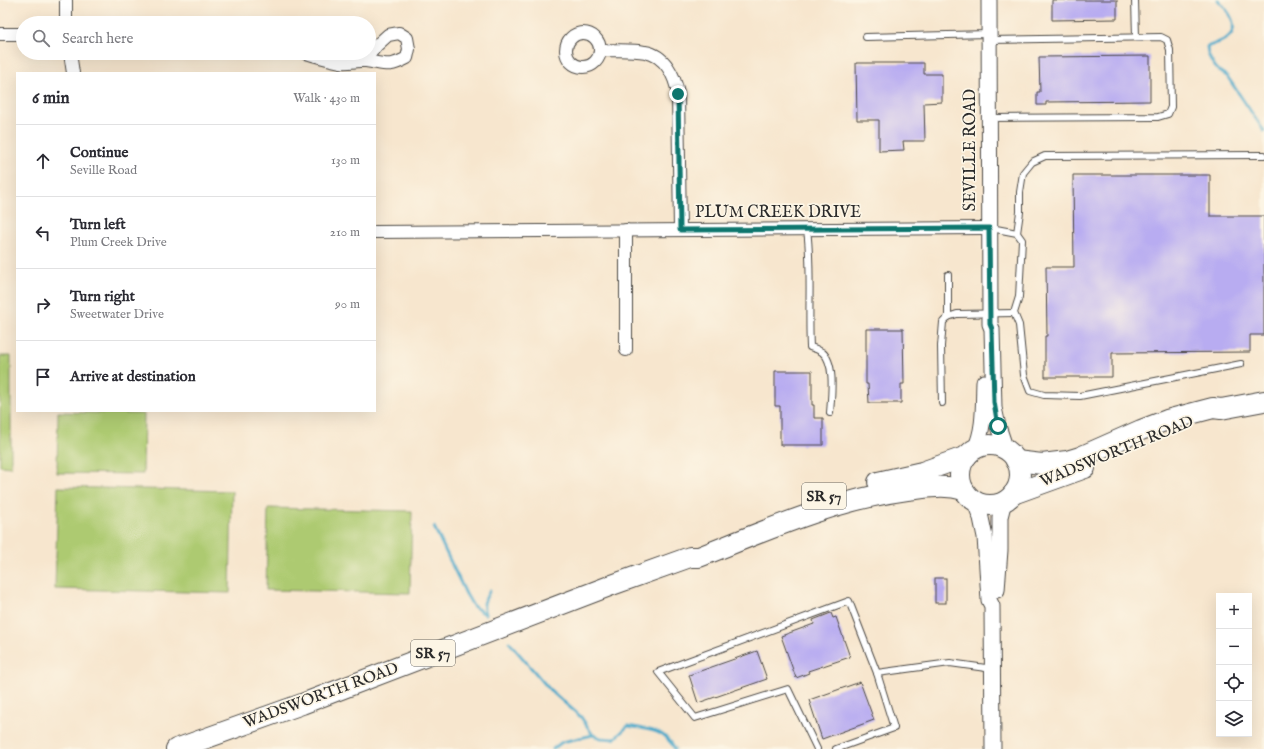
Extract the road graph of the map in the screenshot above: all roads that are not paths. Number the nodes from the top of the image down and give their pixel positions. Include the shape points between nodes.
1 (66, 0) edge
2 (988, 0) edge
3 (1135, 0) edge
4 (66, 16) edge
5 (0, 34) edge
6 (16, 34) edge
7 (866, 37) dead end
8 (989, 37) junction
9 (1136, 37) junction
10 (600, 50) dead end
11 (71, 60) edge
12 (334, 60) edge
13 (364, 61) dead end
14 (73, 72) edge
15 (989, 118) junction
16 (1264, 155) edge
17 (989, 228) junction
18 (807, 229) junction
19 (626, 230) junction
20 (680, 230) junction
21 (376, 232) edge
22 (1017, 233) junction
23 (948, 275) dead end
24 (1014, 313) junction
25 (948, 317) junction
26 (990, 319) junction
27 (626, 350) dead end
28 (1242, 364) dead end
29 (1264, 401) edge
30 (942, 403) dead end
31 (1221, 409) junction
32 (830, 413) dead end
33 (971, 452) junction
34 (1011, 455) junction
35 (969, 495) junction
36 (1009, 497) junction
37 (690, 557) junction
38 (992, 606) junction
39 (993, 669) junction
40 (877, 673) junction
41 (176, 749) edge
42 (817, 749) edge
43 (836, 749) edge
44 (993, 749) edge

1 - 4 street
2 - 8 street, SEVILLE ROAD
3 - 9 lane
5 - 6 street
7 - 8 lane
8 - 9 lane
8 - 15 street, SEVILLE ROAD
9 - 15 lane via 1161,37 1167,40 1170,50 1171,107 1168,114 1158,117
10 - 20 street via 645,52 655,56 665,64 676,82
11 - 14 street
12 - 13 street via 354,63
15 - 17 street, SEVILLE ROAD
16 - 22 lane via 1045,156 1032,162 1023,173
17 - 18 street, PLUM CREEK DRIVE
17 - 22 lane
17 - 26 street, SEVILLE ROAD
18 - 20 street, PLUM CREEK DRIVE
18 - 32 lane via 810,249 810,347 822,352 830,364
19 - 20 street, PLUM CREEK DRIVE
19 - 21 street, PLUM CREEK DRIVE
19 - 27 street
22 - 24 lane via 1022,240 1019,297
23 - 25 lane
24 - 26 lane
24 - 28 lane via 1019,325 1024,375 1030,391 1044,395 1080,396
25 - 26 lane via 957,314
25 - 30 lane via 943,322 941,346
26 - 33 street, SEVILLE ROAD via 986,330 982,428 980,439
26 - 34 street, SEVILLE ROAD via 994,408 998,426
29 - 31 highway, WADSWORTH ROAD / SR 57
31 - 34 highway, WADSWORTH ROAD / SR 57 via 1213,408 1167,420 1067,461 1030,464
31 - 36 highway, WADSWORTH ROAD / SR 57 via 1167,430 1094,464
33 - 34 highway, WADSWORTH ROAD / SR 57 via 994,445
33 - 35 highway via 962,464 960,473 961,482
33 - 37 highway, WADSWORTH ROAD / SR 57 via 922,472 852,488 810,501 695,550
34 - 36 highway, WADSWORTH ROAD via 1019,468 1019,481
35 - 36 highway, WADSWORTH ROAD / SR 57 via 980,503 992,505
35 - 37 highway, WADSWORTH ROAD / SR 57 via 949,487 932,487 855,500 803,516 699,557
35 - 38 street via 981,518 985,537 989,600
36 - 38 street via 1000,517 996,600
37 - 41 highway, WADSWORTH ROAD / SR 57
38 - 39 street
39 - 40 lane via 950,663
39 - 44 street
40 - 42 lane via 849,601 658,672 695,718 788,689
40 - 43 lane via 894,728

